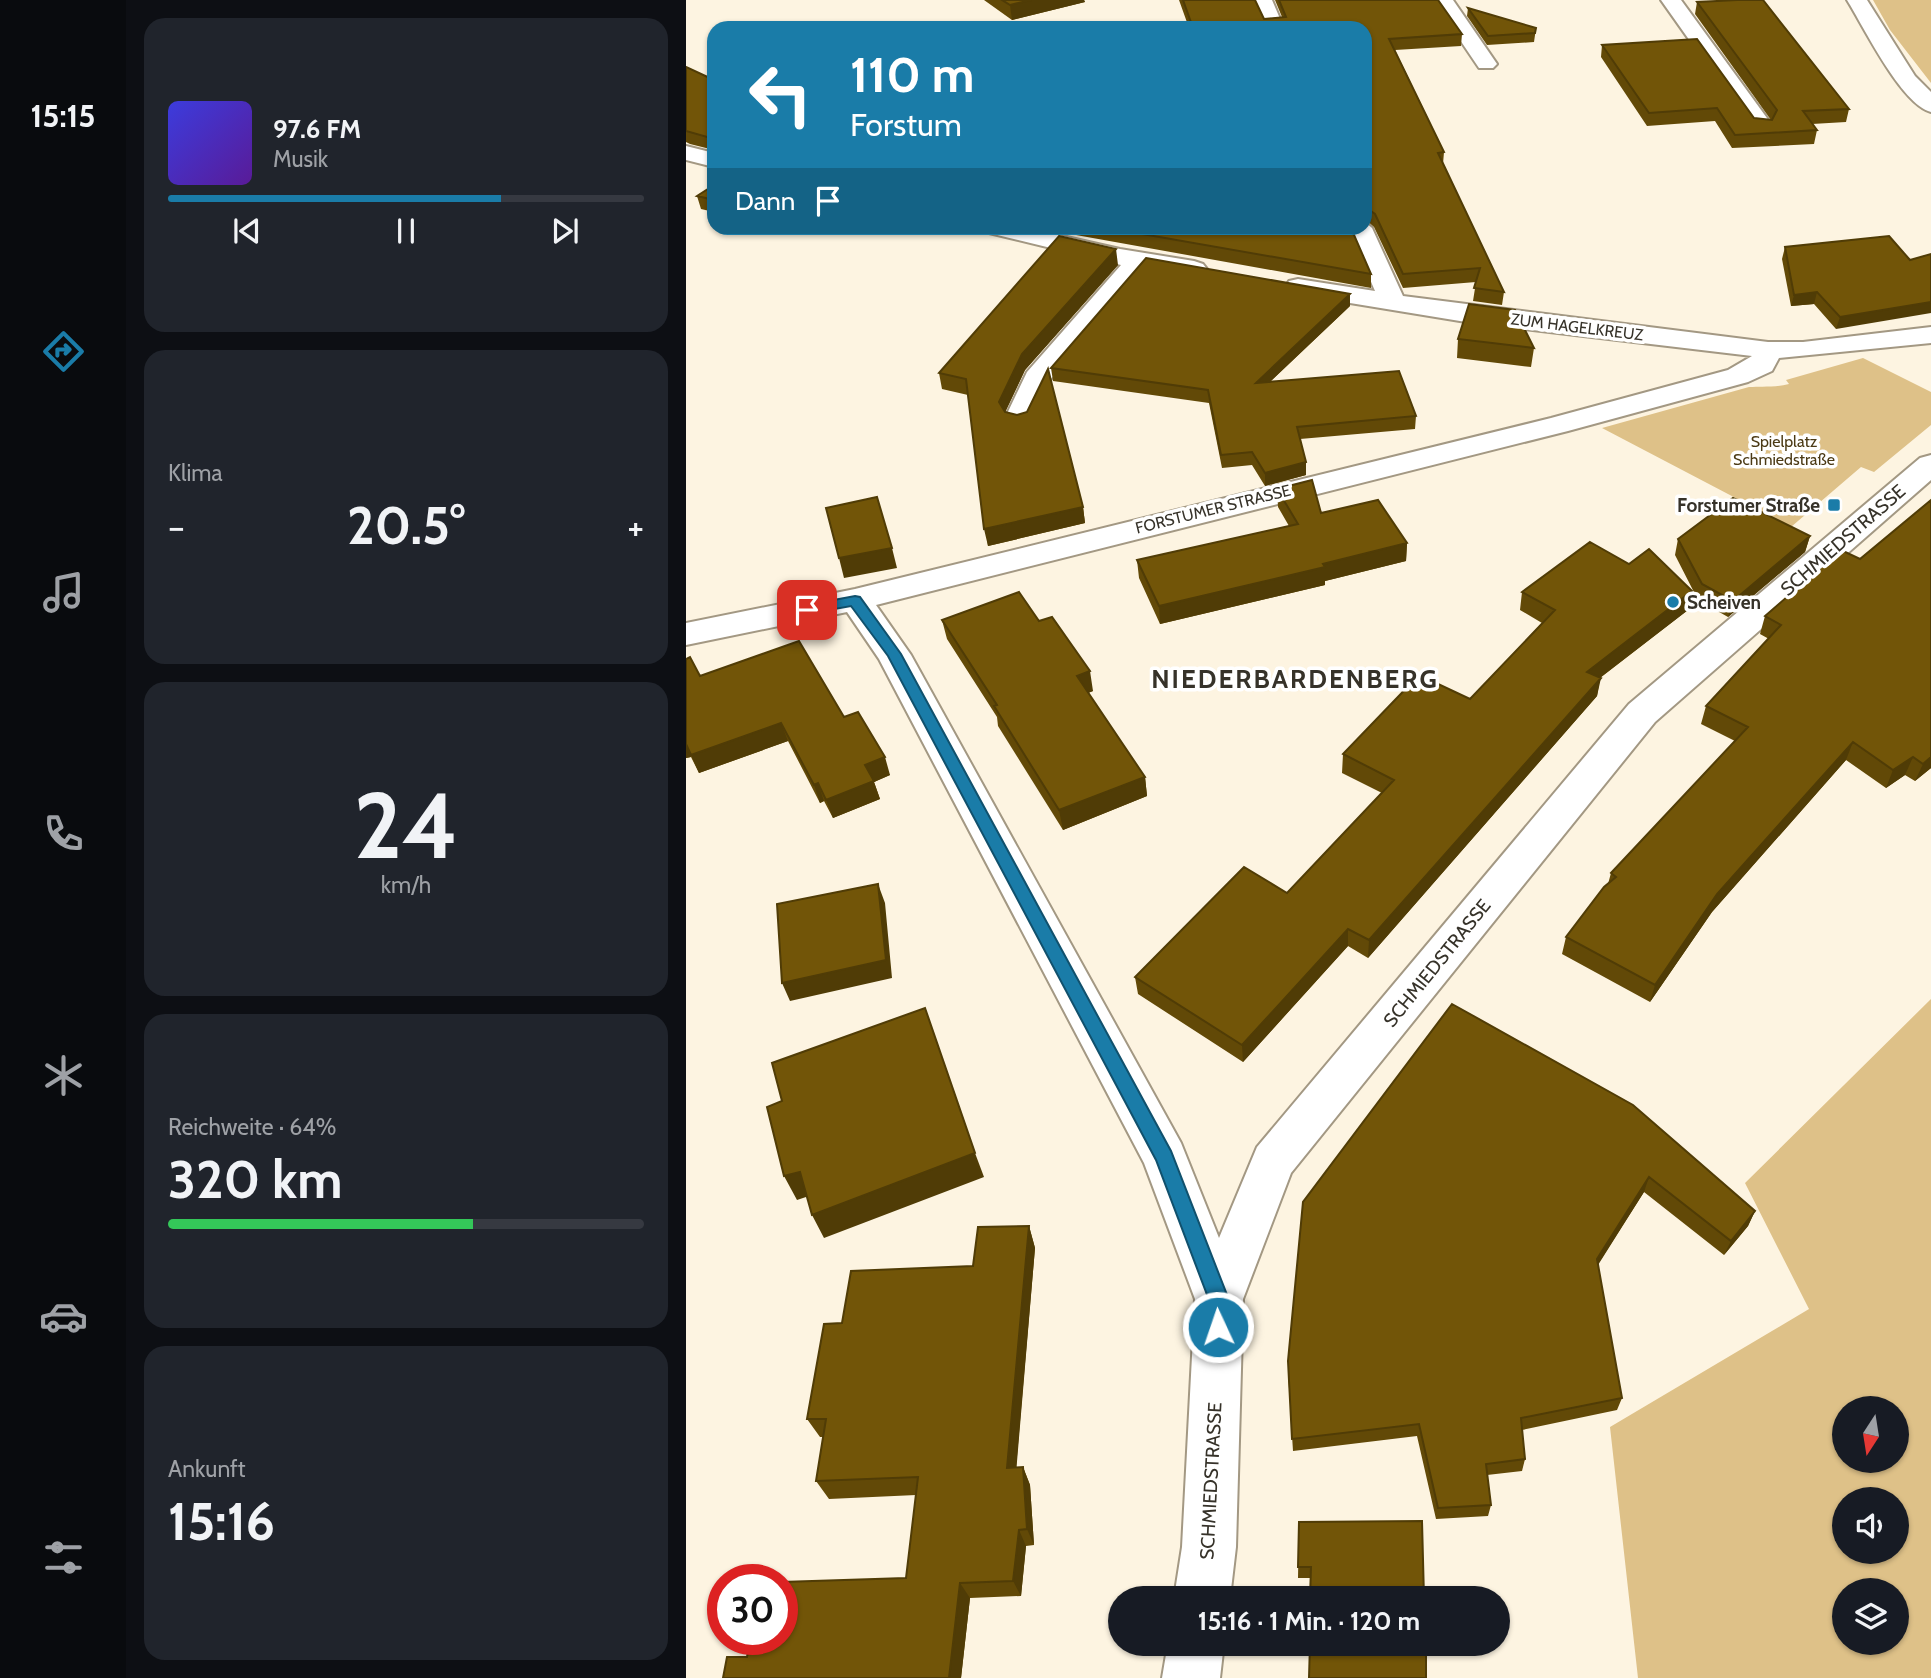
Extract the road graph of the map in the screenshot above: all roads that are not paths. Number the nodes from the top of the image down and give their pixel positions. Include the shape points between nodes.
1 (1262, 0) edge
2 (1443, 0) edge
3 (1671, 0) edge
4 (1857, 0) edge
5 (1271, 21) edge
6 (1486, 64) dead end
7 (1931, 105) edge
8 (1760, 125) edge
9 (686, 153) edge
10 (707, 158) edge
11 (1029, 235) edge
12 (1363, 235) edge
13 (1139, 260) junction
14 (1219, 274) edge
15 (1272, 283) edge
16 (1393, 303) junction
17 (1931, 335) edge
18 (1768, 350) junction
19 (1019, 421) edge
20 (1931, 464) edge
21 (855, 600) junction
22 (686, 634) edge
23 (1219, 1300) junction
24 (1204, 1586) edge
25 (1194, 1656) edge
26 (1191, 1678) edge

1 - 5 street
2 - 6 street
3 - 8 street
4 - 7 street via 1907,80
9 - 10 street
11 - 13 street
12 - 16 street
13 - 14 street
13 - 19 street via 1037,378
15 - 16 street, ZUM HAGELKREUZ
16 - 18 street, ZUM HAGELKREUZ
17 - 18 street
18 - 21 street, FORSTUMER STRASSE via 1762,365 1738,376
20 - 23 street, SCHMIEDSTRASSE via 1642,713 1273,1161
21 - 22 street, FORSTUMER STRASSE
21 - 23 street via 894,654 1165,1157
23 - 24 street, SCHMIEDSTRASSE
25 - 26 street

